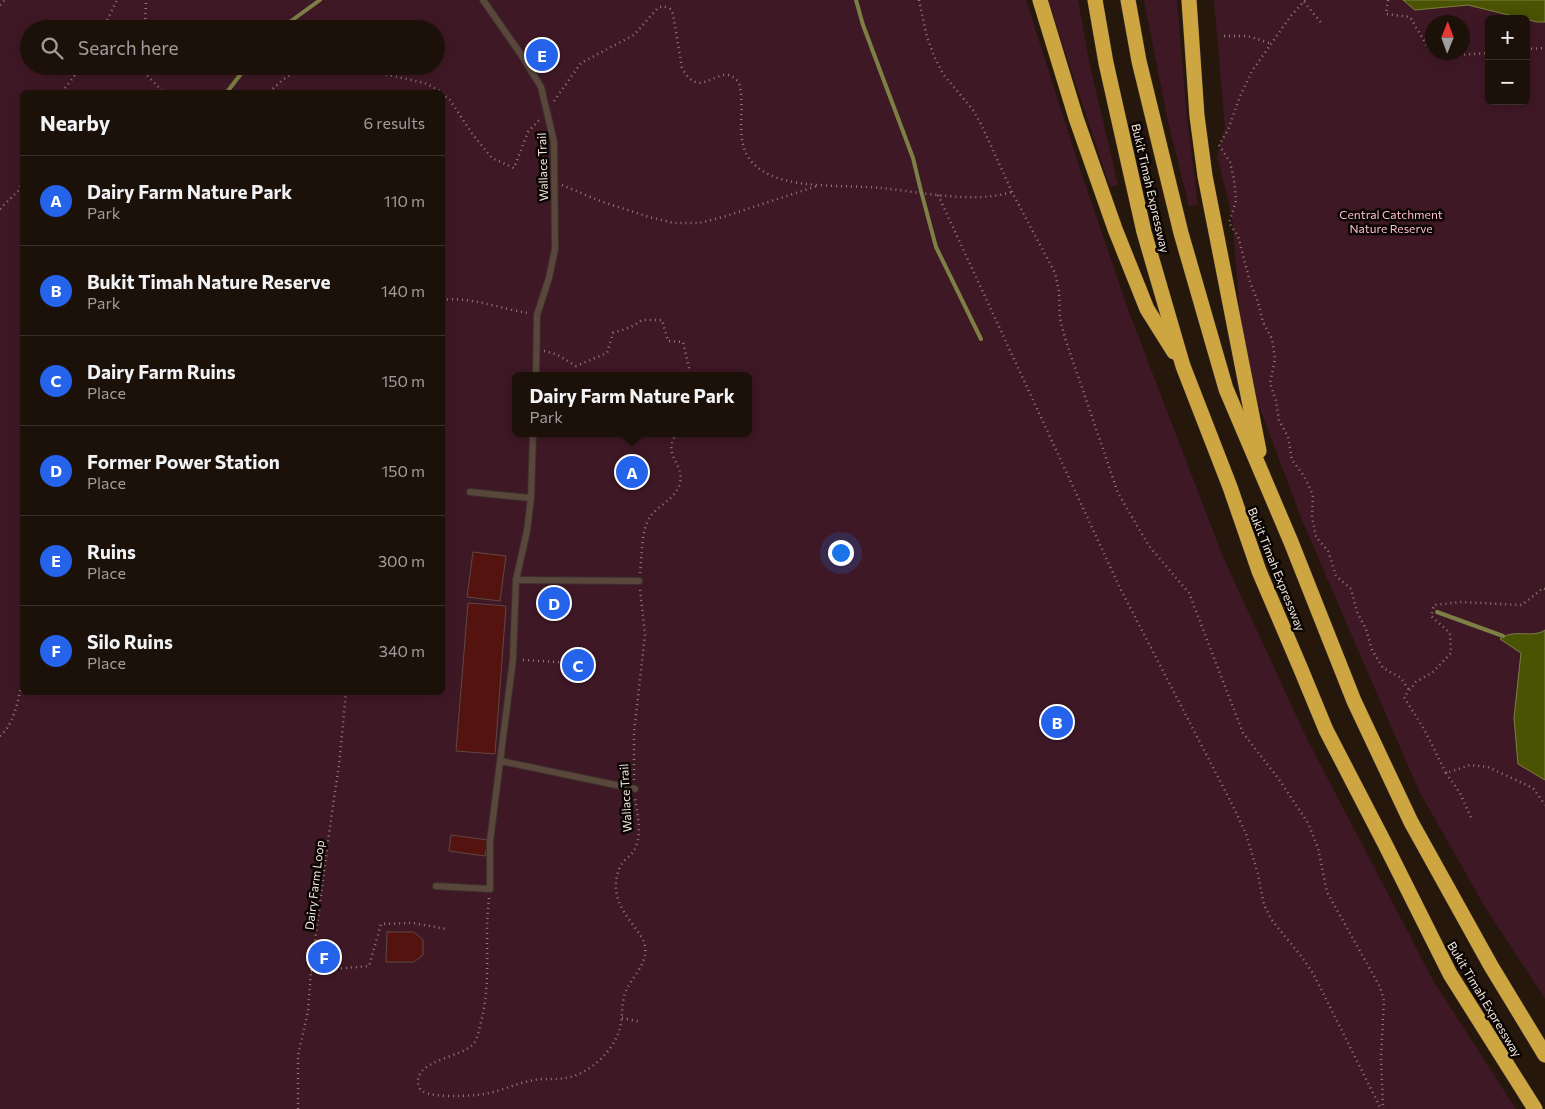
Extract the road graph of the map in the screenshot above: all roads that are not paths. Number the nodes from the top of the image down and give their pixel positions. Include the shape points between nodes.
1 (484, 0) edge
2 (1040, 0) edge
3 (1095, 0) edge
4 (1128, 0) edge
5 (1189, 0) edge
6 (1183, 366) junction
7 (536, 372) edge
8 (533, 437) edge
9 (1265, 480) junction
10 (470, 492) dead end
11 (531, 498) junction
12 (516, 580) junction
13 (639, 581) road end
14 (501, 761) junction
15 (634, 789) road end
16 (436, 886) dead end
17 (1545, 1056) edge
18 (1535, 1109) edge

1 - 7 lane, Wallace Trail via 541,87 554,142 555,250 537,315
2 - 6 highway via 1076,118 1115,229 1147,308
3 - 6 highway, Bukit Timah Expressway via 1144,232
4 - 9 highway, Bukit Timah Expressway via 1139,61 1181,233 1226,389
5 - 9 highway via 1197,116 1205,176
6 - 18 highway, Bukit Timah Expressway via 1259,572 1326,730 1450,974
8 - 11 lane
9 - 17 highway, Bukit Timah Expressway via 1354,701 1411,822
10 - 11 lane
11 - 12 lane
12 - 13 lane
12 - 14 lane via 513,659
14 - 15 lane
14 - 16 lane via 490,841 490,889

